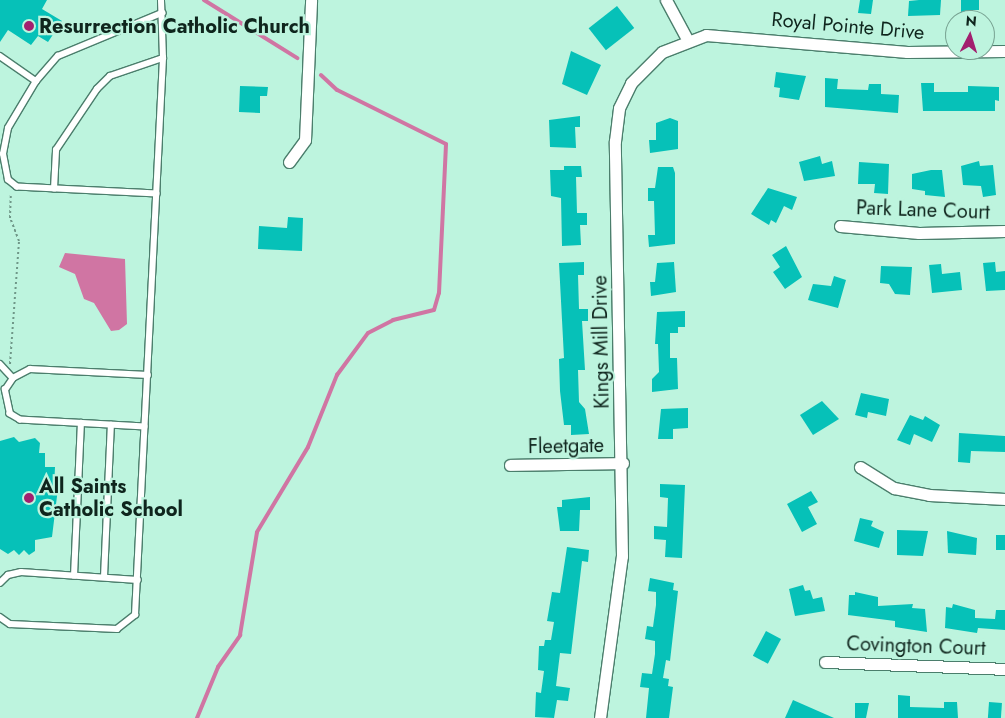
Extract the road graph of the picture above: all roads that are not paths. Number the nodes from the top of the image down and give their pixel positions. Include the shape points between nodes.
1 (161, 0) edge
2 (311, 0) edge
3 (666, 0) edge
4 (162, 13) junction
5 (688, 39) junction
6 (1005, 51) edge
7 (0, 56) edge
8 (163, 58) junction
9 (36, 81) junction
10 (289, 162) dead end
11 (54, 189) junction
12 (157, 194) junction
13 (840, 226) dead end
14 (1005, 231) edge
15 (0, 364) edge
16 (148, 375) junction
17 (13, 378) junction
18 (81, 424) junction
19 (111, 425) junction
20 (145, 426) junction
21 (623, 464) junction
22 (510, 465) dead end
23 (860, 467) dead end
24 (1005, 499) edge
25 (74, 576) junction
26 (104, 577) junction
27 (138, 580) junction
28 (0, 583) edge
29 (0, 617) edge
30 (825, 662) dead end
31 (1005, 669) edge
32 (600, 718) edge

1 - 4 lane
2 - 10 street via 305,140
3 - 5 street
4 - 8 lane
4 - 9 lane via 58,56
5 - 6 street, Royal Pointe Drive via 725,34 907,52
5 - 21 street, Kings Mill Drive via 662,52 641,70 624,95 616,123
7 - 9 lane
8 - 11 lane via 110,76 97,89 56,150
8 - 12 lane
9 - 11 lane via 8,128 3,154 16,187
11 - 12 lane
12 - 16 lane
13 - 14 street, Park Lane Court via 919,233
15 - 17 lane
16 - 17 lane via 30,370
16 - 20 lane
17 - 18 lane via 5,390 10,414 20,420
18 - 19 lane
18 - 25 lane
19 - 20 lane
19 - 26 lane
20 - 27 lane
21 - 22 street, Fleetgate
21 - 32 street, Kings Mill Drive via 622,556
23 - 24 street via 894,488 929,495
25 - 26 lane
25 - 28 lane via 21,572 8,575
26 - 27 lane
27 - 29 lane via 135,616 117,630 10,624
30 - 31 street, Covington Court

